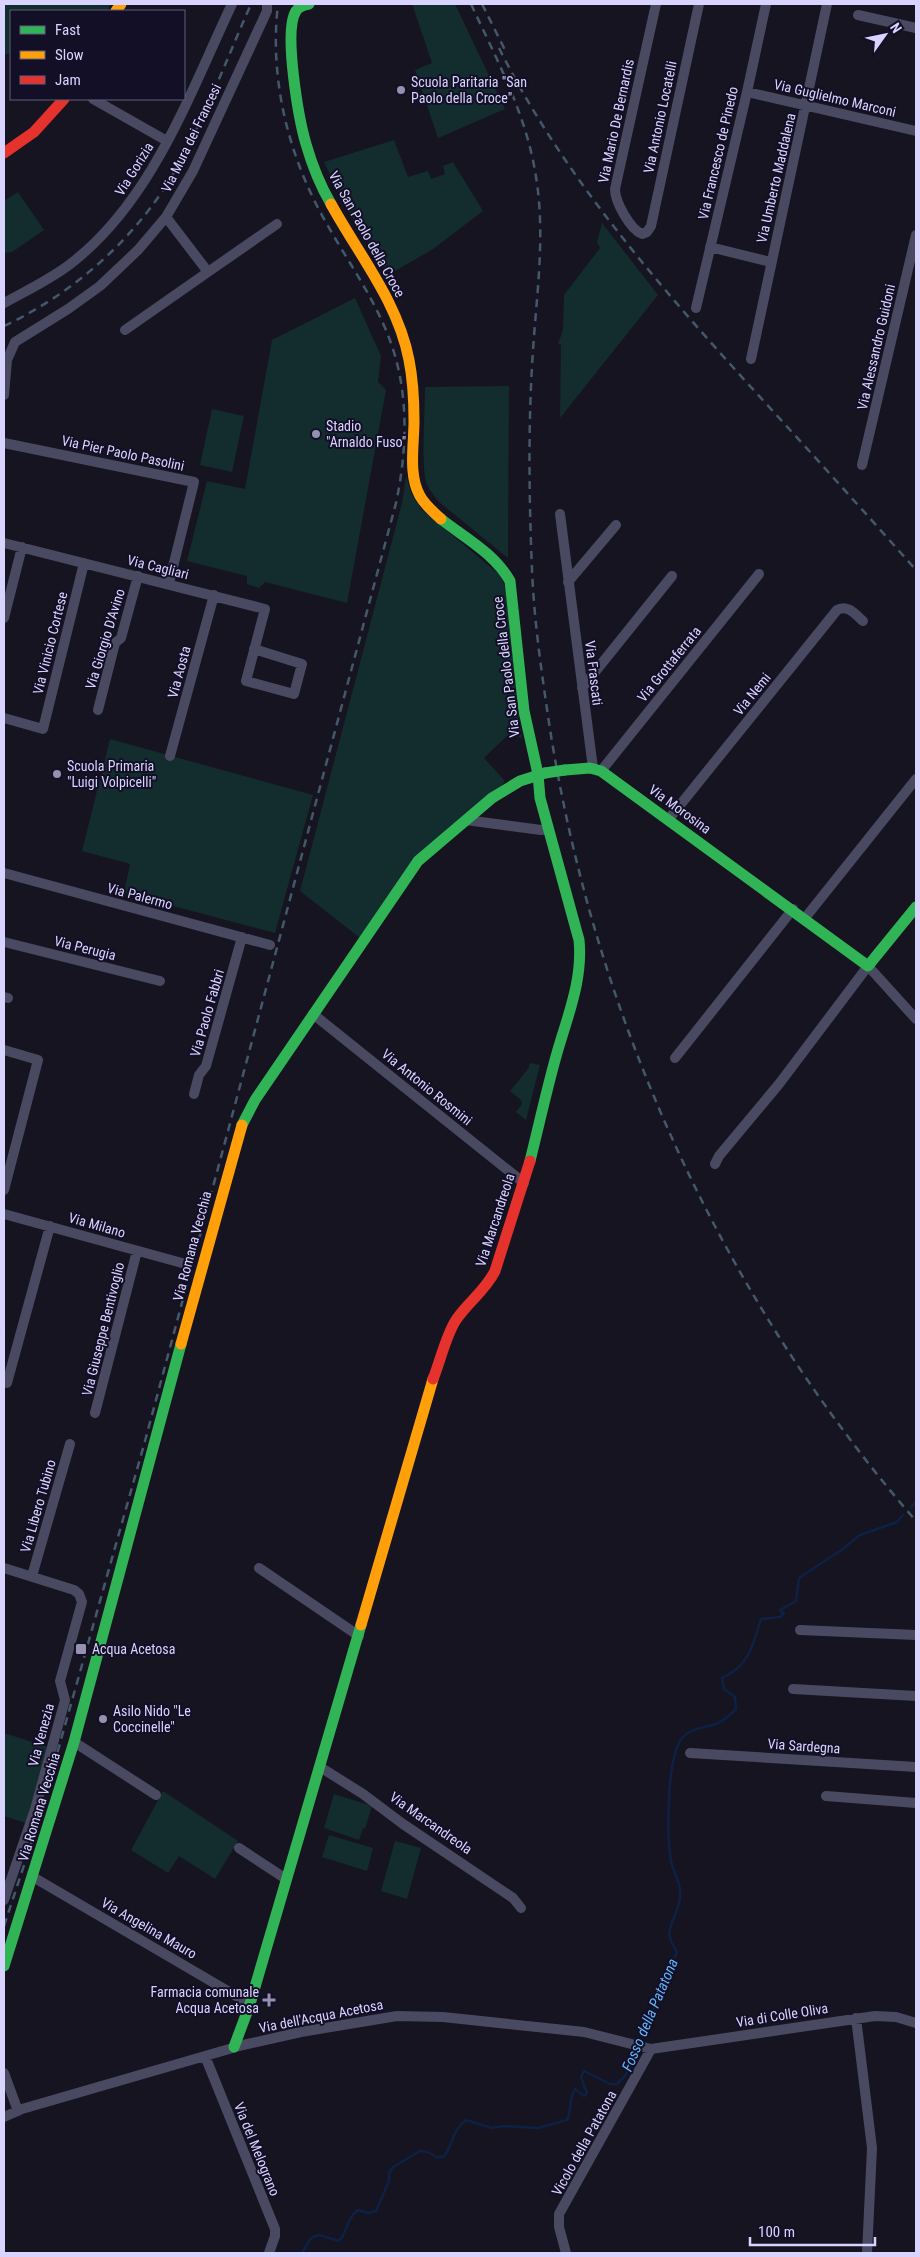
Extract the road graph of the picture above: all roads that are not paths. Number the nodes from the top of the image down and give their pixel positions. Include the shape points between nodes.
1 (232, 4) edge
2 (267, 4) edge
3 (656, 4) edge
4 (699, 4) edge
5 (766, 4) edge
6 (827, 4) edge
7 (301, 5) edge
8 (858, 14) dead end
9 (916, 28) edge
10 (747, 92) junction
11 (63, 100) edge
12 (96, 100) edge
13 (807, 105) junction
14 (916, 130) edge
15 (167, 141) junction
16 (4, 154) edge
17 (166, 217) junction
18 (277, 224) dead end
19 (644, 234) joint
20 (916, 235) edge
21 (710, 247) junction
22 (770, 262) junction
23 (913, 266) edge
24 (208, 272) junction
25 (4, 303) edge
26 (696, 308) dead end
27 (125, 330) dead end
28 (751, 359) dead end
29 (4, 393) edge
30 (4, 443) edge
31 (862, 465) dead end
32 (560, 514) dead end
33 (616, 525) dead end
34 (4, 543) edge
35 (22, 547) junction
36 (84, 564) junction
37 (759, 574) dead end
38 (138, 576) junction
39 (672, 576) dead end
40 (568, 582) junction
41 (169, 583) junction
42 (214, 596) junction
43 (4, 618) edge
44 (863, 621) dead end
45 (254, 649) junction
46 (582, 688) junction
47 (98, 710) dead end
48 (4, 718) edge
49 (170, 756) dead end
50 (597, 769) junction
51 (541, 774) junction
52 (916, 779) edge
53 (520, 781) junction
54 (540, 798) junction
55 (466, 820) junction
56 (668, 820) junction
57 (548, 829) junction
58 (4, 873) edge
59 (916, 907) edge
60 (793, 909) junction
61 (805, 918) junction
62 (242, 937) junction
63 (4, 942) edge
64 (270, 944) dead end
65 (868, 966) junction
66 (160, 981) dead end
67 (313, 1014) junction
68 (916, 1019) edge
69 (4, 1050) edge
70 (675, 1058) dead end
71 (194, 1094) dead end
72 (715, 1164) dead end
73 (524, 1183) junction
74 (4, 1190) edge
75 (4, 1214) edge
76 (50, 1226) junction
77 (137, 1251) junction
78 (182, 1263) dead end
79 (7, 1383) dead end
80 (95, 1413) dead end
81 (70, 1444) dead end
82 (259, 1568) dead end
83 (4, 1570) edge
84 (32, 1576) junction
85 (800, 1630) dead end
86 (916, 1635) edge
87 (359, 1636) junction
88 (793, 1689) dead end
89 (916, 1696) edge
90 (74, 1742) junction
91 (690, 1753) dead end
92 (320, 1767) junction
93 (916, 1767) edge
94 (156, 1795) dead end
95 (826, 1796) dead end
96 (916, 1803) edge
97 (239, 1848) dead end
98 (34, 1876) junction
99 (286, 1879) junction
100 (4, 1900) edge
101 (521, 1908) dead end
102 (4, 1966) edge
103 (250, 2004) junction
104 (856, 2018) junction
105 (916, 2023) edge
106 (642, 2047) junction
107 (234, 2048) junction
108 (205, 2056) junction
109 (4, 2073) edge
110 (18, 2111) junction
111 (4, 2117) edge
112 (269, 2253) edge
113 (566, 2253) edge
114 (867, 2253) edge

1 - 15 street, Via Gorizia
2 - 17 street, Via Mura dei Francesi via 267,11 196,165
3 - 19 street, Via Mario De Bernardis via 615,191 620,208 638,232
4 - 19 street, Via Antonio Locatelli via 650,226
5 - 10 street, Via Francesco de Pinedo
6 - 13 street, Via Umberto Maddalena
7 - 51 street, Via San Paolo della Croce via 293,18 293,66 300,117 311,159 328,199 380,284 402,332 412,382 414,470 420,496 431,510 502,567 510,581 526,721
8 - 9 street
10 - 13 street, Via Guglielmo Marconi
10 - 21 street, Via Francesco de Pinedo
11 - 16 street via 37,129
12 - 15 street
13 - 14 street, Via Guglielmo Marconi
13 - 22 street, Via Umberto Maddalena
15 - 25 street, Via Gorizia via 139,192 89,248 55,275
17 - 24 street
17 - 29 street, Via Mura dei Francesi via 106,281 15,342 8,357
18 - 24 street
20 - 23 street, Via Alessandro Guidoni
21 - 22 street
21 - 26 street, Via Francesco de Pinedo
22 - 28 street, Via Umberto Maddalena
23 - 31 street, Via Alessandro Guidoni
24 - 27 street
30 - 41 street, Via Pier Paolo Pasolini via 194,482
32 - 40 street, Via Frascati
33 - 40 street
34 - 35 street, Via Cagliari
35 - 36 street, Via Cagliari
35 - 43 street
36 - 38 street, Via Cagliari
36 - 48 street, Via Vinicio Cortese via 43,729
37 - 50 street, Via Grottaferrata
38 - 41 street, Via Cagliari
38 - 47 street, Via Giorgio D'Avino via 121,638 115,643
39 - 46 street
40 - 46 street, Via Frascati
41 - 42 street, Via Cagliari
42 - 45 street, Via Cagliari via 265,609
42 - 49 street, Via Aosta
44 - 56 street, Via Nemi via 848,608 837,610
45 - 45 street, Via Cagliari via 302,664 294,694 246,681
46 - 50 street, Via Frascati
50 - 51 street, bridge
50 - 56 street, Via Morosina
51 - 53 street, Via Romana Vecchia
51 - 54 street, Via Marcandreola
52 - 61 street
53 - 54 street via 530,786
53 - 55 street, Via Romana Vecchia via 492,798
54 - 57 street, Via Marcandreola
55 - 57 street
55 - 67 street, Via Romana Vecchia via 416,864
56 - 60 street, Via Morosina
57 - 73 street, Via Marcandreola via 576,924 581,961
58 - 62 street, Via Palermo
59 - 65 street
60 - 61 street, Via Morosina
60 - 70 street
61 - 65 street, Via Morosina
62 - 64 street, Via Palermo
62 - 71 street, Via Paolo Fabbri via 206,1066
63 - 66 street, Via Perugia
65 - 68 street, Via Morosina
65 - 72 street
67 - 73 street, Via Antonio Rosmini
67 - 90 street, Via Romana Vecchia via 250,1109 236,1137
69 - 74 street via 38,1060
73 - 87 street, Via Marcandreola via 492,1278 459,1314 450,1331 432,1382
75 - 76 street, Via Milano
76 - 77 street, Via Milano
76 - 79 street
77 - 78 street, Via Milano
77 - 80 street, Via Giuseppe Bentivoglio
81 - 84 street, Via Libero Tubino
82 - 87 street
83 - 84 street, Via Venezia
84 - 100 street, Via Venezia via 74,1590 80,1594 82,1602 60,1680 65,1700 35,1809
85 - 86 street
87 - 92 street, Via Marcandreola
88 - 89 street
90 - 94 street, Via Romana Vecchia
90 - 98 street, Via Romana Vecchia
91 - 93 street, Via Sardegna
92 - 99 street, Via Marcandreola
92 - 101 street, Via Marcandreola via 513,1898
95 - 96 street
97 - 99 street
98 - 102 street, Via Romana Vecchia
98 - 103 street, Via Angelina Mauro
99 - 103 street, Via Marcandreola
103 - 107 street, Via Marcandreola
104 - 105 street, Via di Colle Oliva via 884,2016
104 - 106 street, Via di Colle Oliva
104 - 114 street via 872,2148
106 - 107 street, Via dell'Acqua Acetosa via 584,2032 406,2016 301,2032
106 - 113 street, Vicolo della Patatona via 559,2214 558,2227
107 - 108 street, Via dell'Acqua Acetosa
108 - 110 street, Via dell'Acqua Acetosa
108 - 112 street, Via del Melograno via 275,2229 276,2236
109 - 110 street
110 - 111 street, Via dell'Acqua Acetosa

